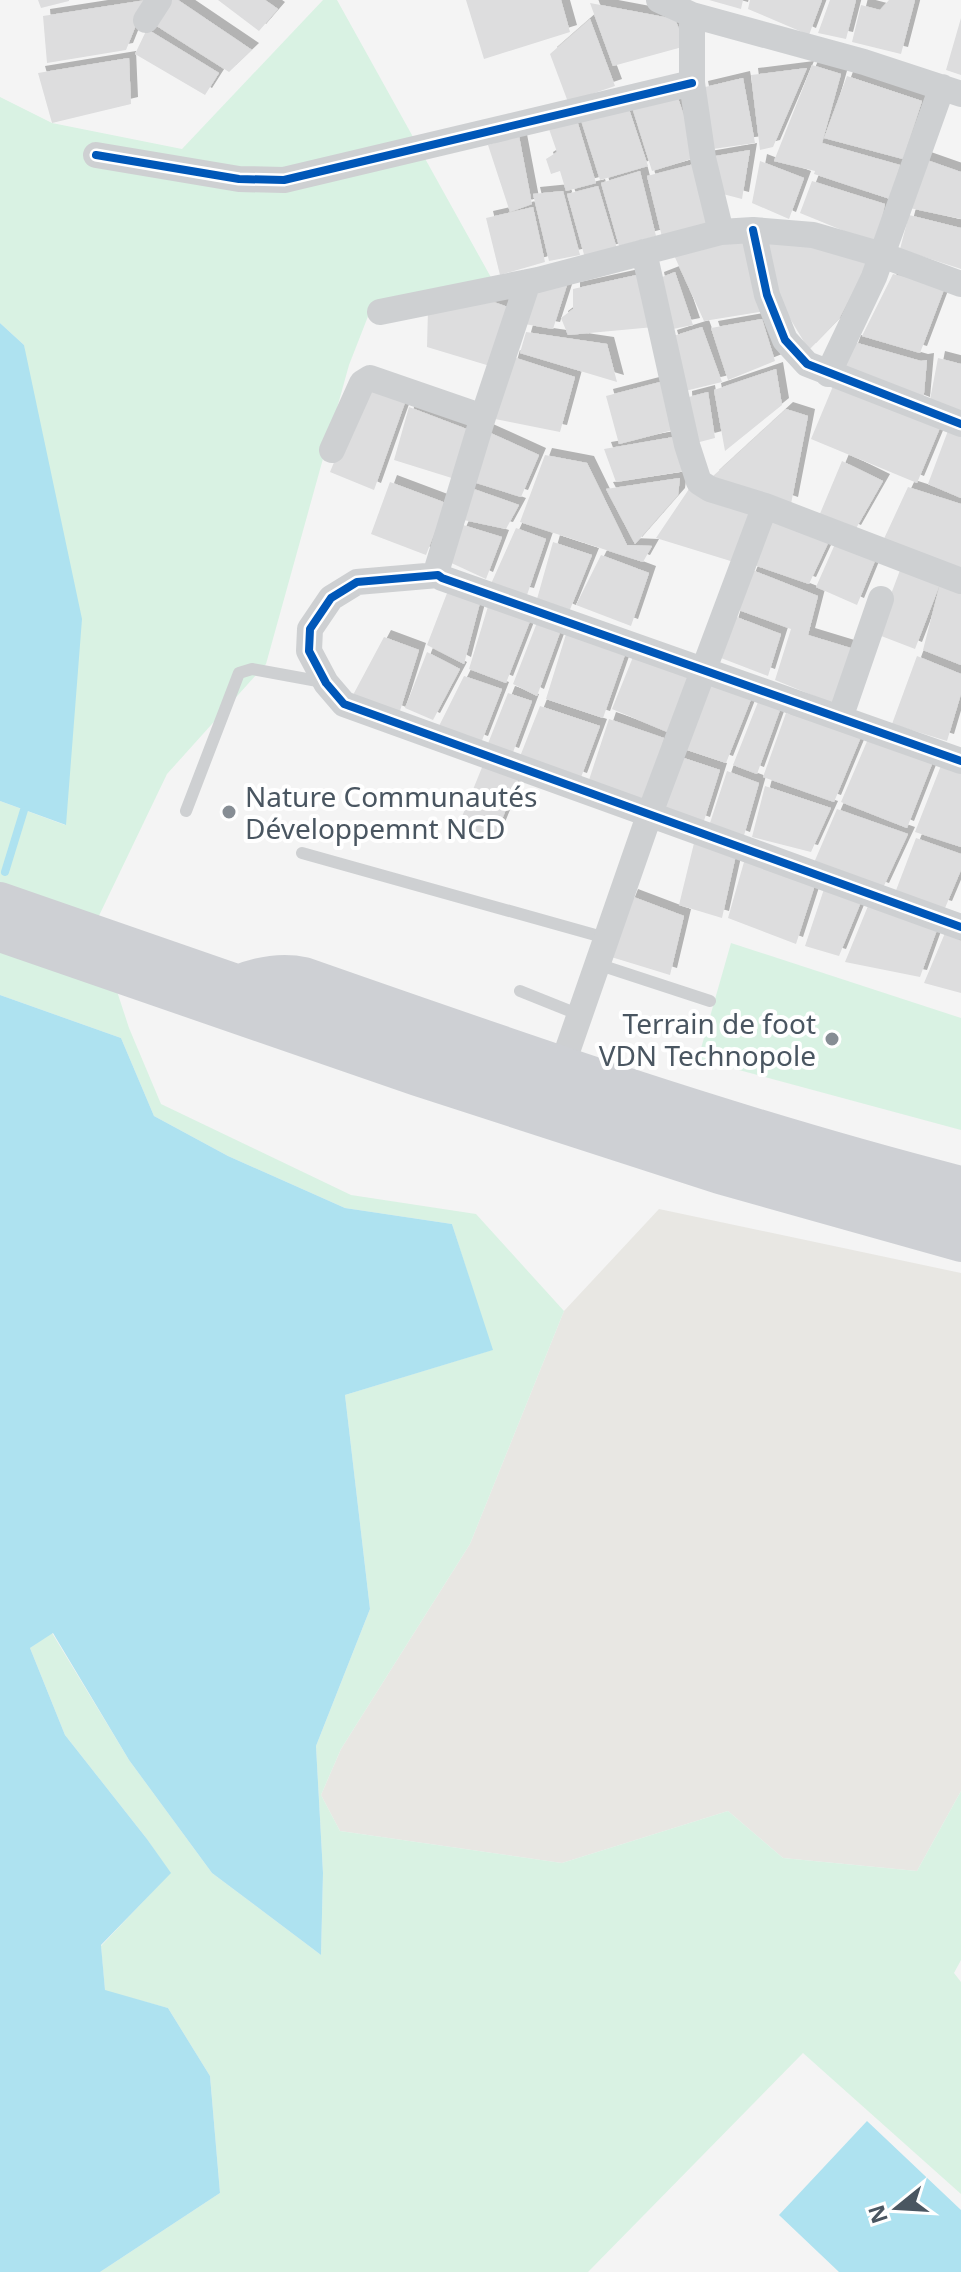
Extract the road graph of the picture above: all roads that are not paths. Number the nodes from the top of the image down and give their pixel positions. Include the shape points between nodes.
1 (659, 0) edge
2 (692, 15) junction
3 (692, 83) junction
4 (951, 91) edge
5 (96, 155) dead end
6 (753, 230) junction
7 (721, 232) junction
8 (644, 252) junction
9 (882, 255) junction
10 (528, 282) junction
11 (961, 284) edge
12 (380, 312) dead end
13 (828, 374) junction
14 (483, 417) junction
15 (961, 424) edge
16 (332, 450) dead end
17 (765, 506) junction
18 (438, 575) junction
19 (961, 581) edge
20 (881, 599) dead end
21 (703, 669) junction
22 (326, 683) junction
23 (840, 718) junction
24 (961, 761) edge
25 (186, 811) dead end
26 (650, 813) junction
27 (302, 853) dead end
28 (0, 900) edge
29 (959, 918) edge
30 (0, 934) edge
31 (606, 938) junction
32 (597, 964) junction
33 (238, 983) junction
34 (520, 991) dead end
35 (710, 1001) dead end
36 (580, 1015) junction
37 (562, 1066) junction
38 (961, 1184) edge
39 (961, 1212) edge
40 (961, 1244) edge

1 - 2 street
2 - 3 street
2 - 4 street
3 - 5 street via 284,180 239,179
3 - 7 street
4 - 9 street
6 - 7 street
6 - 9 street via 813,235
6 - 13 street via 767,295 785,340 807,364
7 - 8 street
8 - 10 street
8 - 17 street via 699,482
9 - 11 street
9 - 13 street
10 - 12 street
10 - 14 street
13 - 15 street
14 - 16 street via 370,378 362,383
14 - 18 street
17 - 19 street
17 - 21 street
18 - 21 street
18 - 22 street via 357,582 331,598 310,629 309,651
20 - 23 street
21 - 23 street
21 - 26 street
22 - 25 lane via 252,669 239,673
22 - 26 street via 344,704
23 - 24 street
26 - 29 street
26 - 31 street
27 - 31 lane
28 - 33 main road
30 - 40 main road via 719,1176
31 - 32 street
32 - 35 lane
32 - 36 street
33 - 37 main road via 268,974 304,975
33 - 39 main road via 718,1143
34 - 36 lane
36 - 37 street
37 - 38 main road via 845,1155

